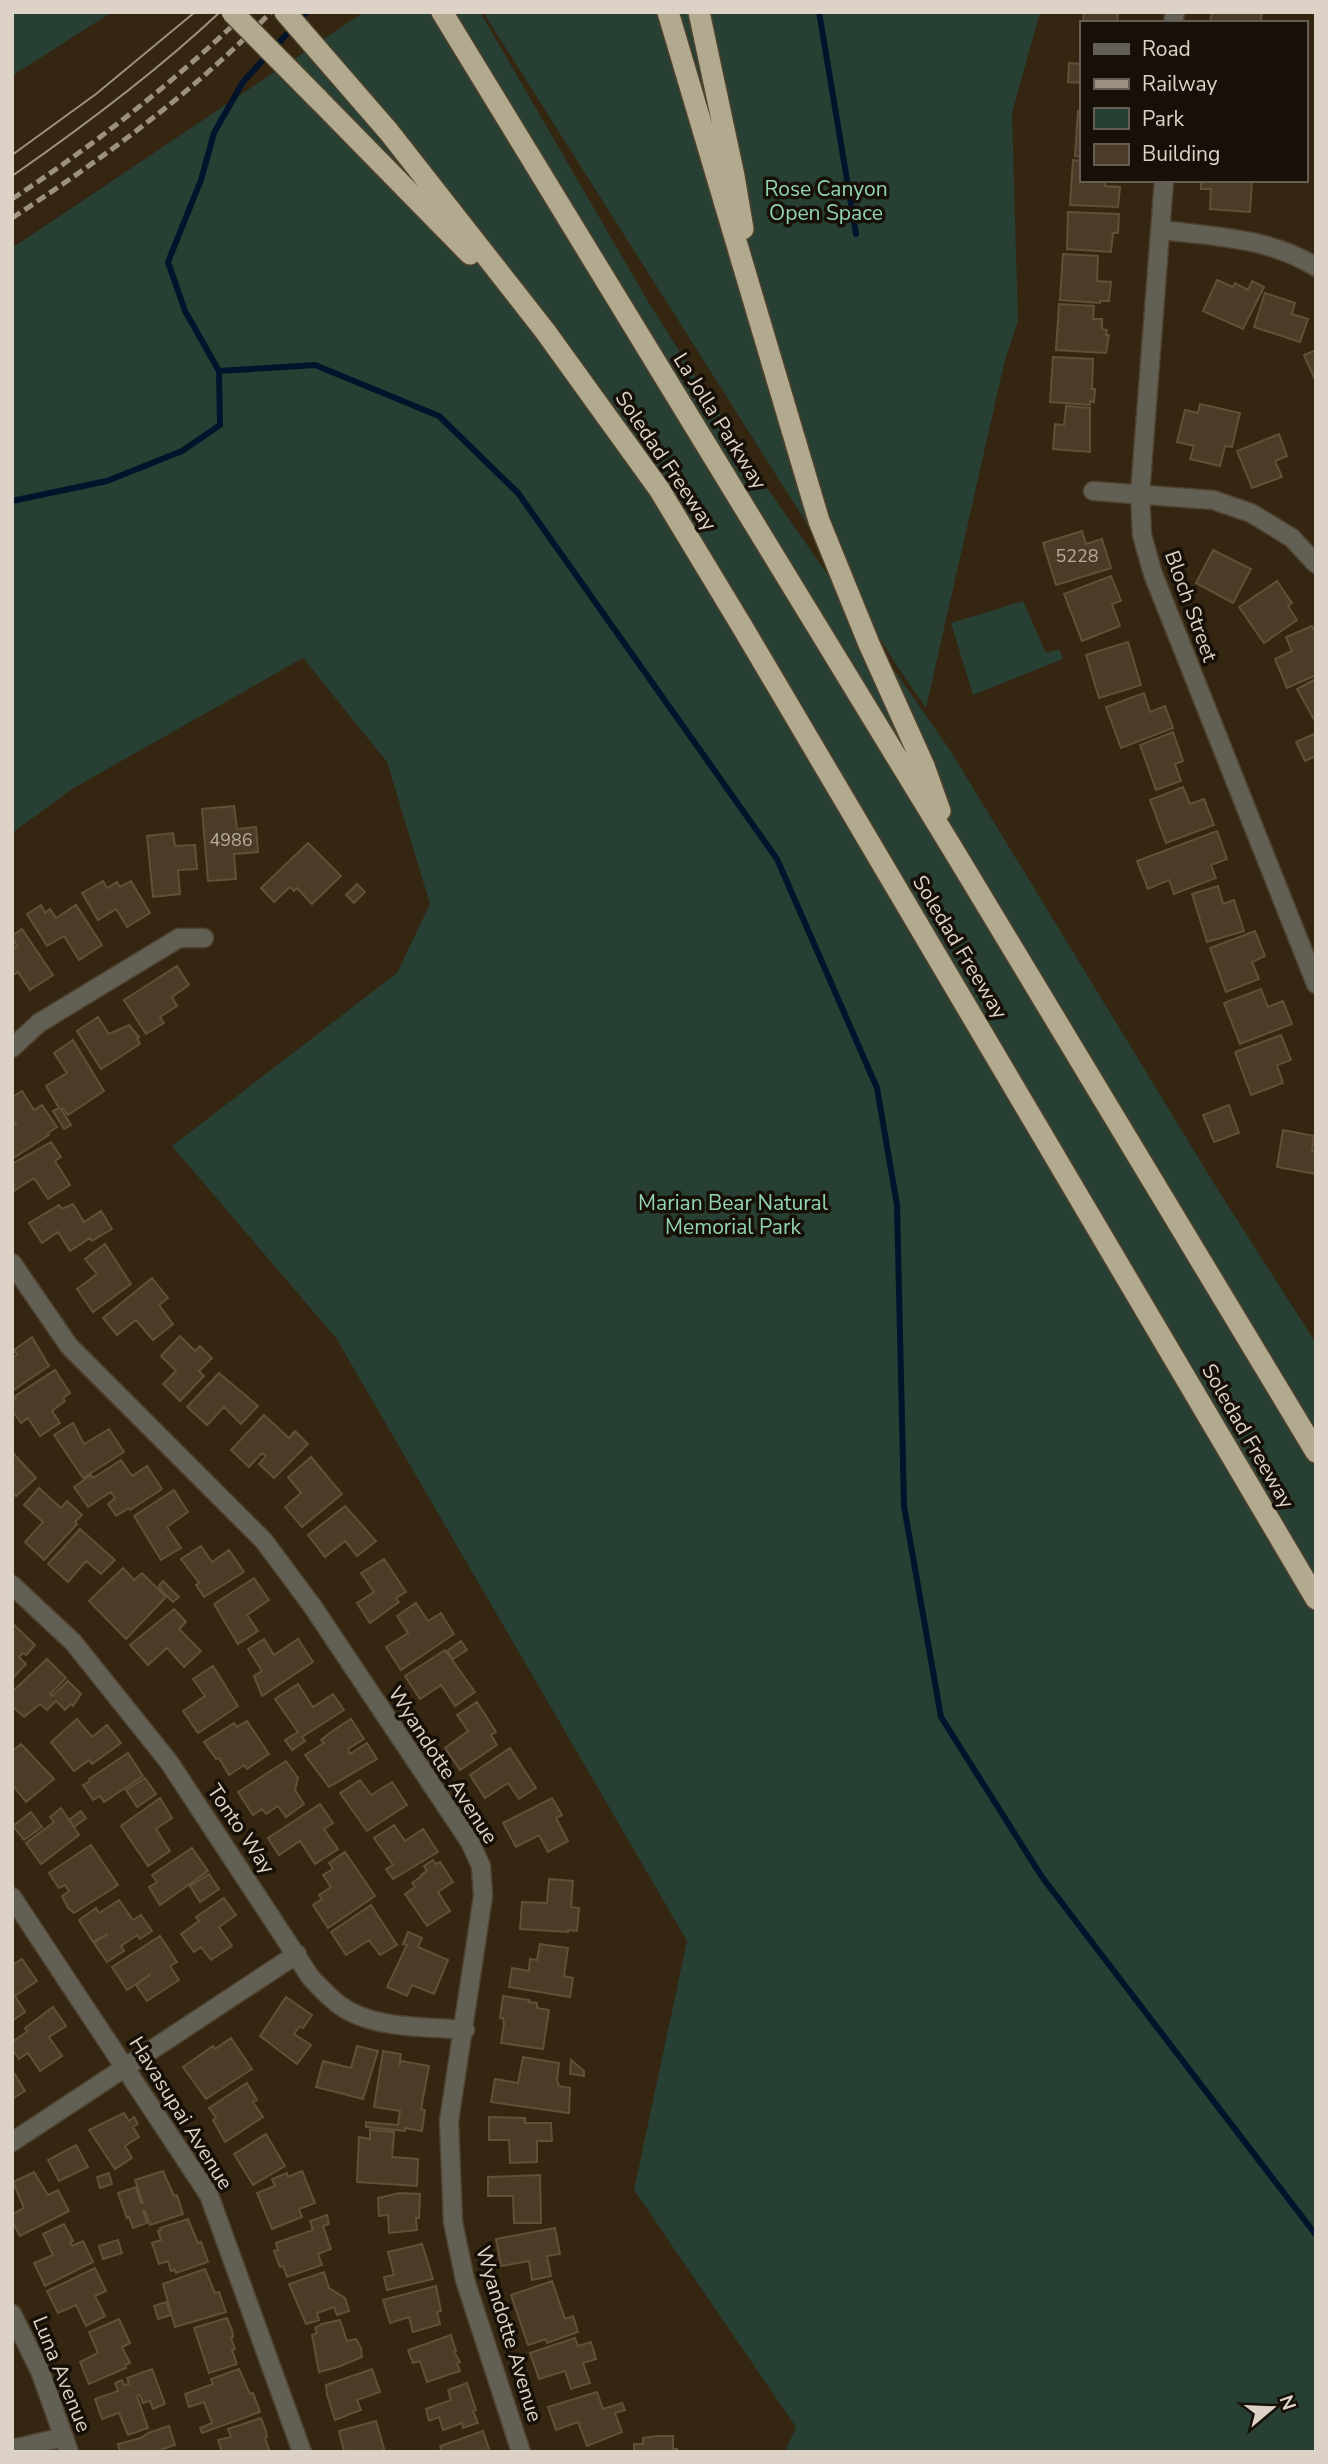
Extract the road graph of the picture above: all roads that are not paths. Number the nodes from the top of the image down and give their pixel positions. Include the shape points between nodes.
1 (232, 12) edge
2 (285, 12) edge
3 (442, 12) edge
4 (668, 12) edge
5 (699, 12) edge
6 (1164, 182) edge
7 (1161, 230) junction
8 (1316, 267) edge
9 (758, 321) junction
10 (545, 331) junction
11 (1093, 491) dead end
12 (1140, 494) junction
13 (1316, 564) edge
14 (957, 856) junction
15 (204, 938) dead end
16 (1316, 984) edge
17 (12, 1048) edge
18 (12, 1263) edge
19 (1316, 1452) edge
20 (12, 1585) edge
21 (1316, 1599) edge
22 (12, 1897) edge
23 (297, 1954) junction
24 (465, 2030) junction
25 (126, 2068) junction
26 (12, 2142) edge
27 (12, 2314) edge
28 (67, 2444) edge
29 (12, 2449) edge
30 (302, 2452) edge
31 (521, 2452) edge

1 - 10 highway, bridge
2 - 10 highway via 389,132
3 - 14 highway, La Jolla Parkway
4 - 9 highway
5 - 9 highway via 734,176
6 - 7 street, Bloch Street
7 - 8 street via 1240,239
7 - 12 street, Bloch Street
9 - 14 highway via 819,520 924,766
10 - 21 highway, Soledad Freeway via 659,489
11 - 12 street
12 - 13 street via 1213,500 1251,513 1292,538
12 - 16 street, Bloch Street via 1142,535 1153,574
14 - 19 highway, Soledad Freeway
15 - 17 street via 179,938 39,1023
18 - 24 street, Wyandotte Avenue via 69,1346 264,1541 470,1842 481,1866 483,1896
20 - 23 street, Tonto Way via 73,1642 169,1762
22 - 25 street, Havasupai Avenue
23 - 24 street, Tonto Way via 311,1978 359,2016 384,2023
23 - 25 street
24 - 31 street, Wyandotte Avenue via 449,2121 453,2222 465,2280
25 - 26 street
25 - 30 street, Havasupai Avenue via 209,2195
27 - 28 street, Luna Avenue via 40,2371
28 - 29 street

